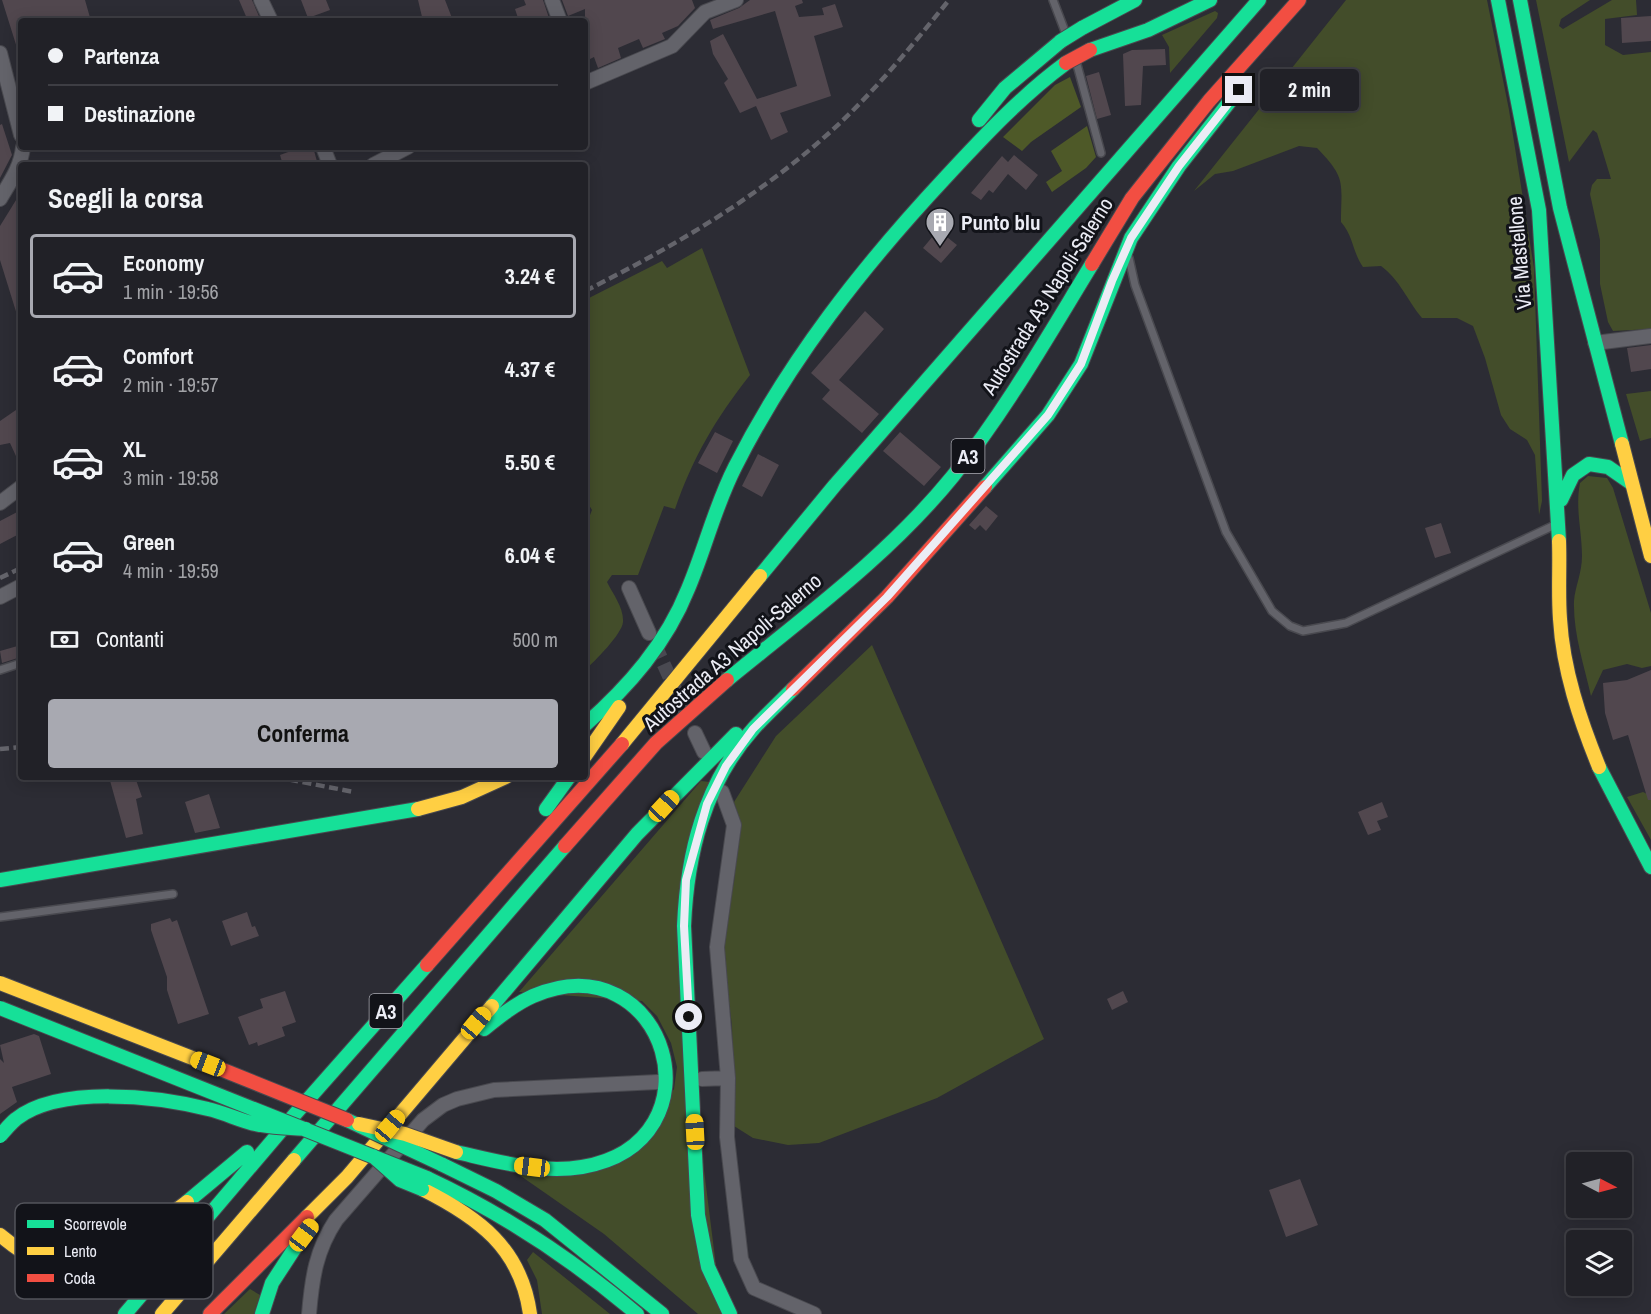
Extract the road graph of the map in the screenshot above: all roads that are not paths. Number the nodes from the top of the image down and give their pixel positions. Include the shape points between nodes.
1 (261, 0) edge
2 (552, 0) edge
3 (736, 0) edge
4 (1053, 0) edge
5 (1135, 0) edge
6 (1210, 0) edge
7 (1259, 0) edge
8 (1299, 0) edge
9 (1498, 0) edge
10 (1520, 0) edge
11 (270, 18) edge
12 (559, 18) edge
13 (0, 53) edge
14 (588, 82) edge
15 (18, 123) edge
16 (402, 150) edge
17 (1101, 153) dead end
18 (379, 162) edge
19 (18, 165) edge
20 (0, 199) edge
21 (1560, 208) junction
22 (1539, 210) junction
23 (898, 226) junction
24 (1129, 258) dead end
25 (1651, 336) edge
26 (1595, 343) junction
27 (1631, 483) junction
28 (18, 489) edge
29 (0, 503) edge
30 (1559, 505) junction
31 (1559, 523) junction
32 (1651, 556) edge
33 (18, 588) edge
34 (628, 588) dead end
35 (0, 597) edge
36 (649, 633) tunnel mouth
37 (663, 640) junction
38 (826, 656) junction
39 (18, 664) edge
40 (0, 670) edge
41 (588, 722) edge
42 (695, 733) tunnel mouth
43 (588, 752) edge
44 (704, 752) dead end
45 (499, 780) edge
46 (567, 780) edge
47 (722, 792) dead end
48 (1651, 867) edge
49 (0, 880) edge
50 (173, 894) dead end
51 (0, 916) edge
52 (450, 937) junction
53 (0, 983) edge
54 (0, 1008) edge
55 (446, 1058) junction
56 (728, 1078) junction
57 (702, 1079) dead end
58 (658, 1082) dead end
59 (296, 1113) junction
60 (359, 1124) junction
61 (306, 1130) junction
62 (0, 1136) edge
63 (347, 1177) junction
64 (425, 1184) junction
65 (186, 1203) edge
66 (213, 1211) edge
67 (0, 1235) edge
68 (15, 1246) edge
69 (213, 1254) edge
70 (138, 1299) edge
71 (175, 1299) edge
72 (125, 1314) edge
73 (162, 1314) edge
74 (210, 1314) edge
75 (262, 1314) edge
76 (309, 1314) edge
77 (530, 1314) edge
78 (636, 1314) edge
79 (662, 1314) edge
80 (730, 1314) edge
81 (814, 1314) edge

1 - 11 street
2 - 12 street
3 - 14 street via 705,12 672,46
4 - 17 lane via 1079,71
5 - 23 main road, bridge via 1061,41 1005,88
6 - 23 main road, bridge via 1066,63 1020,98
7 - 52 main road, Autostrada A3 Napoli-Salerno / A3 via 835,485 622,744
8 - 38 main road via 1251,74 1179,166 1131,238 1081,364 1048,415 895,588
8 - 69 main road, Autostrada A3 Napoli-Salerno / A3 via 1209,101 1132,198 1005,407 952,477 853,576 656,744
9 - 22 main road, Via Mastellone
10 - 21 main road, Via Mastellone
13 - 15 street
16 - 18 street
19 - 20 street
21 - 22 main road via 1548,202
21 - 26 main road, Via Mastellone
22 - 30 main road, Via Mastellone
23 - 37 main road via 815,330 759,421 720,497 682,605
24 - 31 lane via 1226,532 1272,611 1290,626 1303,631 1346,623
25 - 26 street
26 - 27 main road, Via Mastellone
27 - 30 main road, Via Mastellone via 1609,466 1585,465 1575,470 1566,483
27 - 32 main road, Via Mastellone
28 - 29 street
30 - 31 main road, Via Mastellone
31 - 48 main road, Via Mastellone via 1560,620 1566,664 1583,728 1605,782
33 - 35 street
34 - 36 street
37 - 41 main road via 640,670
37 - 43 main road
38 - 55 main road via 728,741 637,834
38 - 80 main road via 753,729 726,766 707,804 686,880 684,926 698,1202 705,1251 720,1300
39 - 40 lane
42 - 44 street
45 - 49 main road via 431,807
46 - 52 main road, A3
47 - 56 street via 734,825 717,947
50 - 51 lane
52 - 59 main road, Autostrada A3 Napoli-Salerno / A3
53 - 60 main road, bridge
54 - 61 main road, bridge
55 - 60 main road, bridge via 540,993 571,986 600,987 627,1000 650,1022 663,1052 667,1082 659,1117 639,1138 616,1155 583,1167 551,1170 512,1165
55 - 63 main road
56 - 57 street
56 - 81 street via 728,1137 737,1234 747,1277 754,1288
58 - 76 street via 494,1090 465,1096 431,1112 327,1234 312,1274
59 - 65 main road
59 - 66 main road, Autostrada A3 Napoli-Salerno / A3
60 - 79 main road, bridge via 496,1191 545,1220
61 - 62 main road, bridge via 263,1126 180,1104 105,1097 34,1110 17,1118
61 - 64 main road, bridge via 373,1156 400,1180
63 - 74 main road
63 - 75 main road via 284,1263 272,1283
64 - 77 main road via 485,1227 522,1278
64 - 78 main road via 481,1202 524,1227 590,1274
67 - 68 main road
70 - 72 main road, Autostrada A3 Napoli-Salerno / A3
71 - 73 main road, Autostrada A3 Napoli-Salerno / A3

